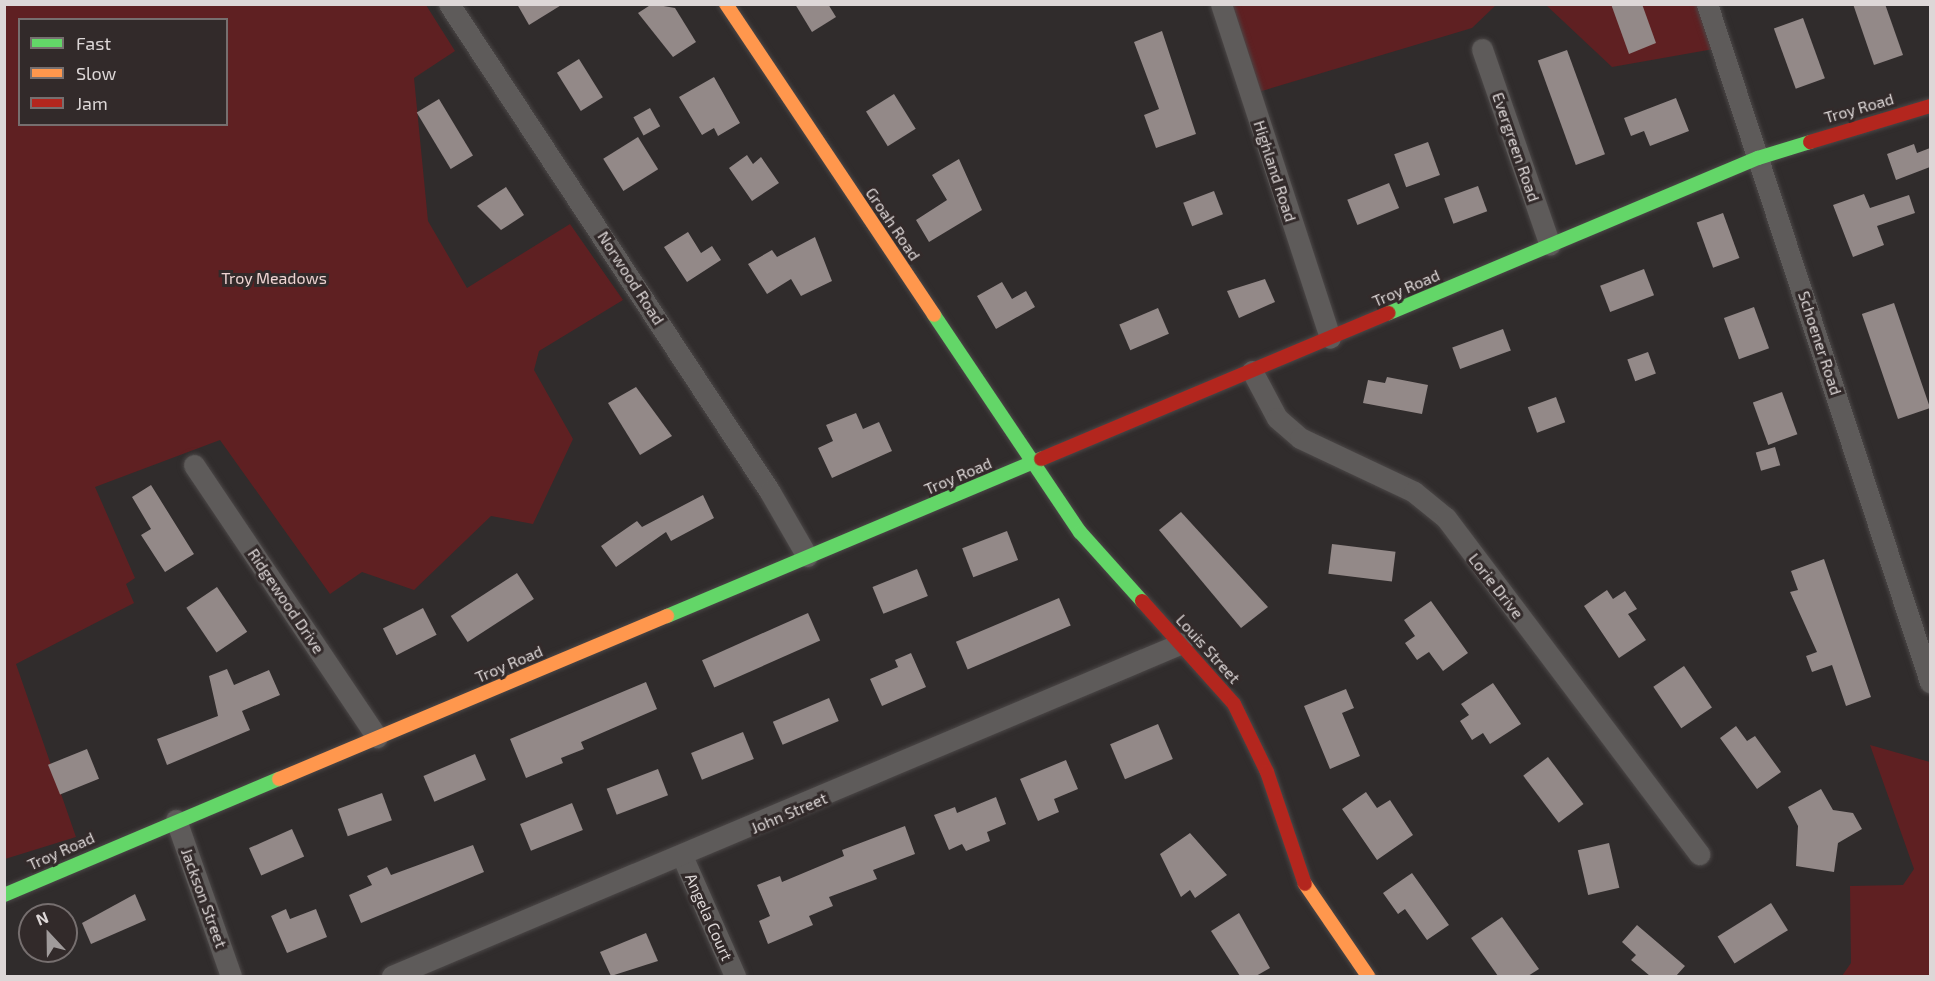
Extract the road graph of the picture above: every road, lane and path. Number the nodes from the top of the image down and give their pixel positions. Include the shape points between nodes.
1 (449, 4) edge
2 (726, 4) edge
3 (1221, 4) edge
4 (1707, 4) edge
5 (1482, 49) dead end
6 (1930, 106) edge
7 (1758, 158) junction
8 (1550, 245) junction
9 (1330, 338) junction
10 (1251, 371) junction
11 (1034, 462) junction
12 (194, 465) dead end
13 (807, 556) junction
14 (1182, 643) junction
15 (1930, 682) edge
16 (377, 737) junction
17 (176, 820) junction
18 (1700, 854) dead end
19 (683, 858) junction
20 (4, 895) edge
21 (231, 976) edge
22 (392, 976) edge
23 (735, 976) edge
24 (1368, 976) edge

1 - 13 street, Norwood Road
2 - 11 street, Groah Road
3 - 9 street, Highland Road
4 - 7 street, Schoener Road
5 - 8 street, Evergreen Road
6 - 7 street, Troy Road
7 - 8 street, Troy Road
7 - 15 street, Schoener Road
8 - 9 street, Troy Road
9 - 10 street, Troy Road
10 - 11 street, Troy Road
10 - 18 street, Lorie Drive via 1277,418 1300,438 1414,492 1446,518
11 - 13 street, Troy Road
11 - 14 street, Louis Street via 1080,532
12 - 16 street, Ridgewood Drive
13 - 16 street, Troy Road
14 - 19 street, John Street
14 - 24 street, Louis Street via 1215,678 1253,736 1303,881
16 - 17 street, Troy Road
17 - 20 street, Troy Road
17 - 21 street, Jackson Street
19 - 22 street, John Street
19 - 23 street, Angela Court

